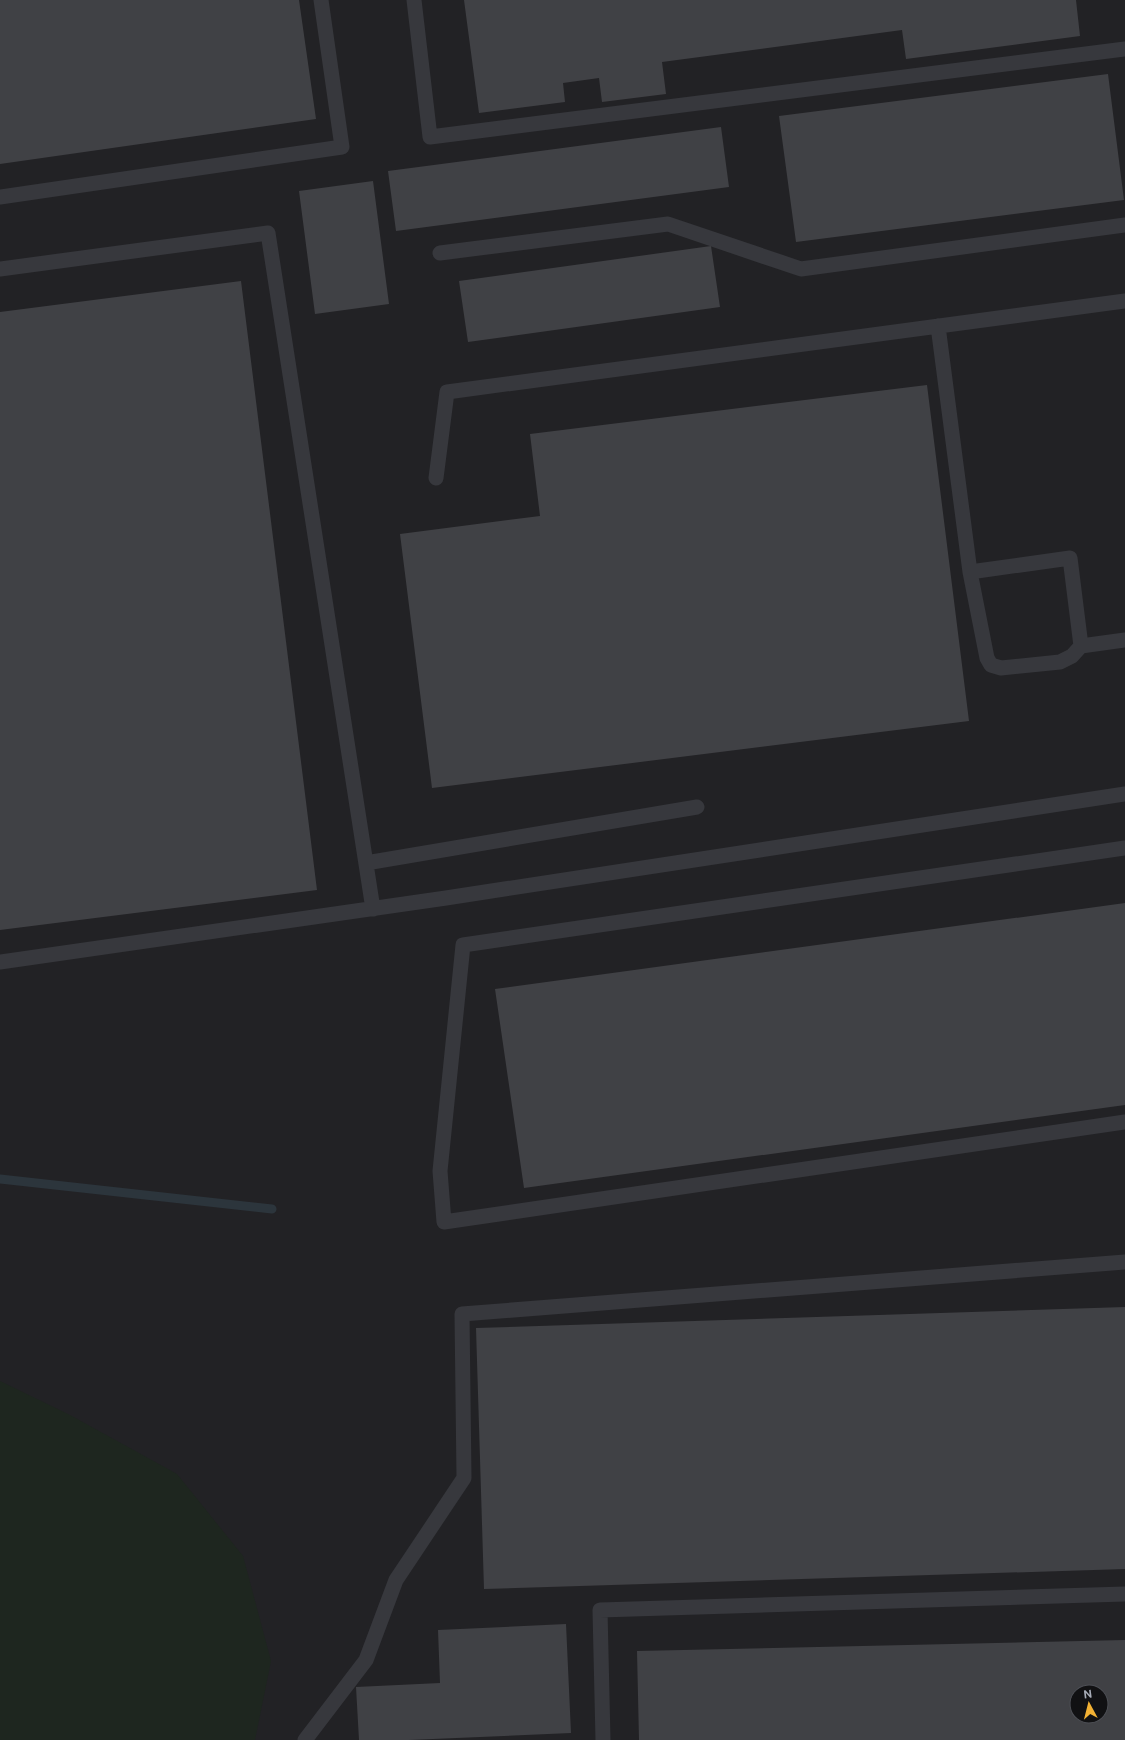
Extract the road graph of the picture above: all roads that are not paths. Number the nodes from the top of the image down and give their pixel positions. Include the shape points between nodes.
1 (321, 0) edge
2 (414, 0) edge
3 (1125, 49) edge
4 (0, 196) edge
5 (1125, 225) edge
6 (440, 253) dead end
7 (0, 269) edge
8 (1125, 301) edge
9 (938, 326) junction
10 (436, 478) dead end
11 (970, 572) junction
12 (1125, 640) edge
13 (1082, 646) junction
14 (1125, 794) edge
15 (697, 807) dead end
16 (1125, 848) edge
17 (366, 863) junction
18 (373, 909) junction
19 (0, 962) edge
20 (1125, 1122) edge
21 (1125, 1262) edge
22 (1125, 1594) edge
23 (305, 1740) edge
24 (603, 1740) edge

1 - 4 lane via 342,147
2 - 3 lane via 430,137
5 - 6 lane via 801,270 668,224
7 - 17 lane via 268,233
8 - 9 lane
9 - 10 lane via 447,392
9 - 11 lane
11 - 13 lane via 1070,558
11 - 13 lane via 987,658 991,665 1000,668 1060,662 1072,656
12 - 13 lane
14 - 18 lane
15 - 17 lane
16 - 20 lane via 463,945 440,1171 444,1222
17 - 18 lane
18 - 19 lane
21 - 23 lane via 462,1314 464,1478 396,1580 366,1660
22 - 24 lane via 600,1610

